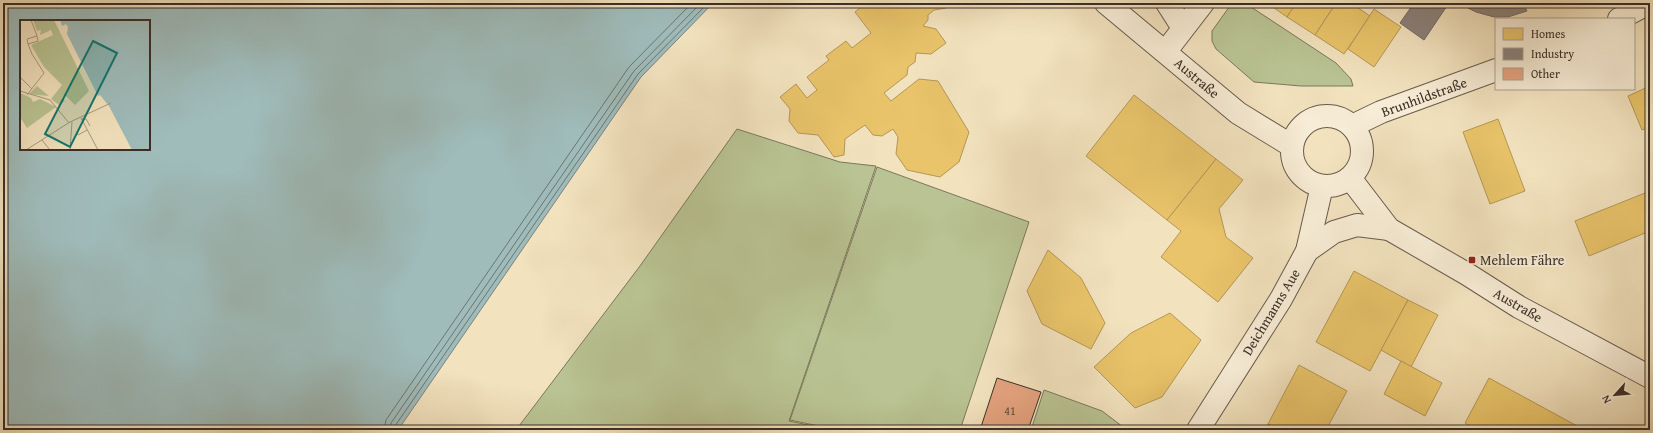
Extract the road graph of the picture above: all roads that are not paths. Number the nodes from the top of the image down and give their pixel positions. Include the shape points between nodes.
1 (1106, 3) edge
2 (1166, 3) edge
3 (1202, 3) edge
4 (1649, 3) edge
5 (1621, 18) edge
6 (1183, 28) junction
7 (1166, 51) junction
8 (1495, 70) edge
9 (1352, 126) junction
10 (1292, 146) junction
11 (1350, 178) junction
12 (1322, 186) junction
13 (1389, 229) junction
14 (1307, 251) junction
15 (1650, 377) edge
16 (1198, 430) edge

1 - 7 street, Austraße
2 - 6 street
3 - 6 street
4 - 5 street
6 - 7 street
7 - 10 street, Austraße via 1238,113
8 - 9 street, Brunhildstraße via 1381,112
9 - 10 street via 1332,116 1320,116 1302,126
9 - 11 street via 1362,144 1362,156 1358,168
10 - 12 street via 1297,170 1306,179
11 - 12 street via 1337,185
11 - 13 street, Austraße
12 - 14 street, Deichmanns Aue
13 - 14 street, Austraße via 1357,225 1334,232
13 - 15 street, Austraße via 1519,307
14 - 16 street, Deichmanns Aue via 1281,298

